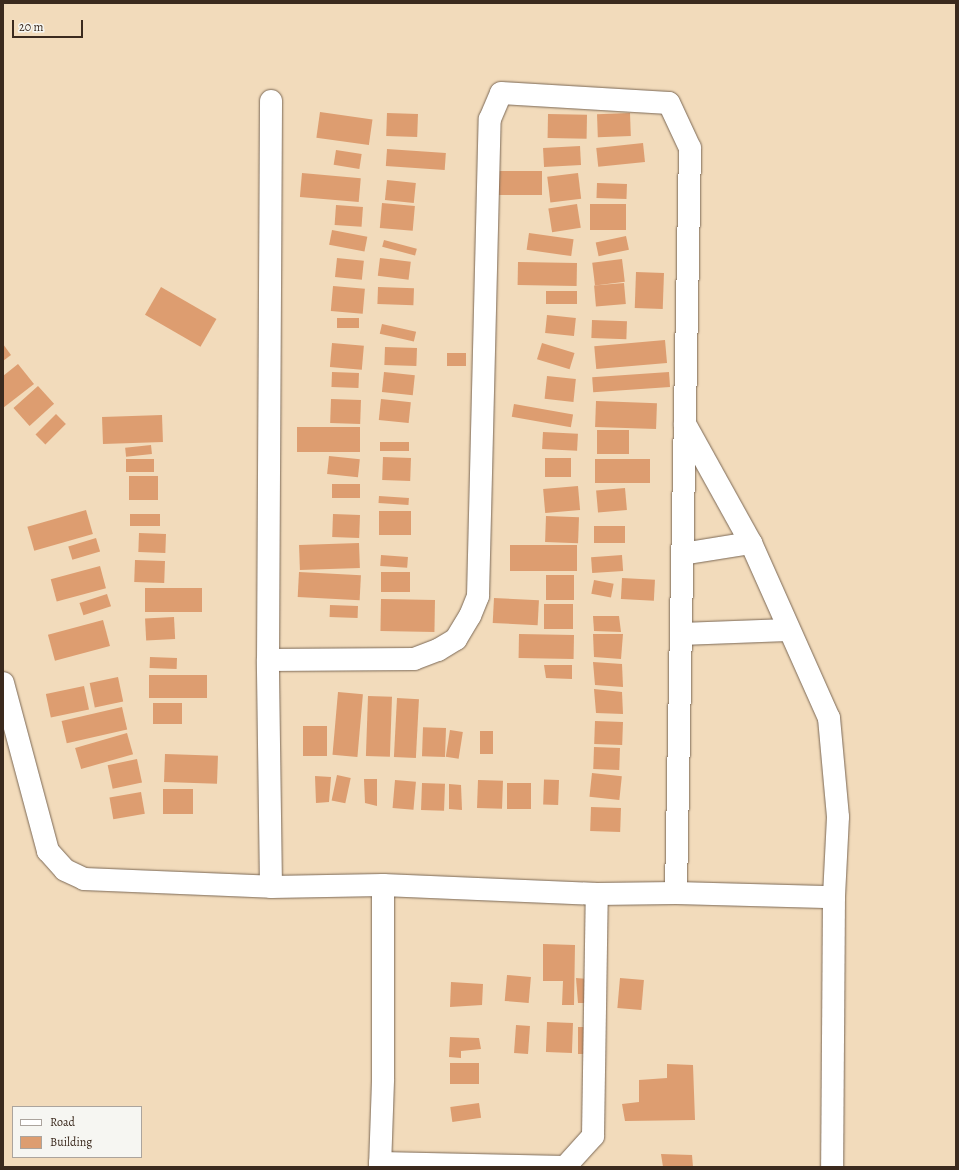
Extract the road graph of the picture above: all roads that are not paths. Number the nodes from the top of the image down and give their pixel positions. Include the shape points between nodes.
1 (271, 101) dead end
2 (684, 423) junction
3 (750, 543) junction
4 (682, 554) junction
5 (788, 630) junction
6 (681, 634) junction
7 (268, 660) junction
8 (3, 683) edge
9 (383, 885) junction
10 (271, 887) junction
11 (676, 893) junction
12 (598, 894) junction
13 (834, 897) junction
14 (380, 1165) edge
15 (832, 1167) edge

1 - 7 street
2 - 3 street
2 - 4 street
2 - 7 street via 690,148 669,103 501,93 490,119 478,596 470,616 456,639 438,650 414,659
3 - 4 street
3 - 5 street
4 - 6 street
5 - 6 street
5 - 13 street via 829,718 838,817
6 - 11 street
7 - 10 street
8 - 10 street via 48,852 65,870 84,879
9 - 10 street
9 - 12 street
9 - 14 street via 383,1079
11 - 12 street
11 - 13 street
12 - 14 street via 593,1136 565,1167
13 - 15 street

